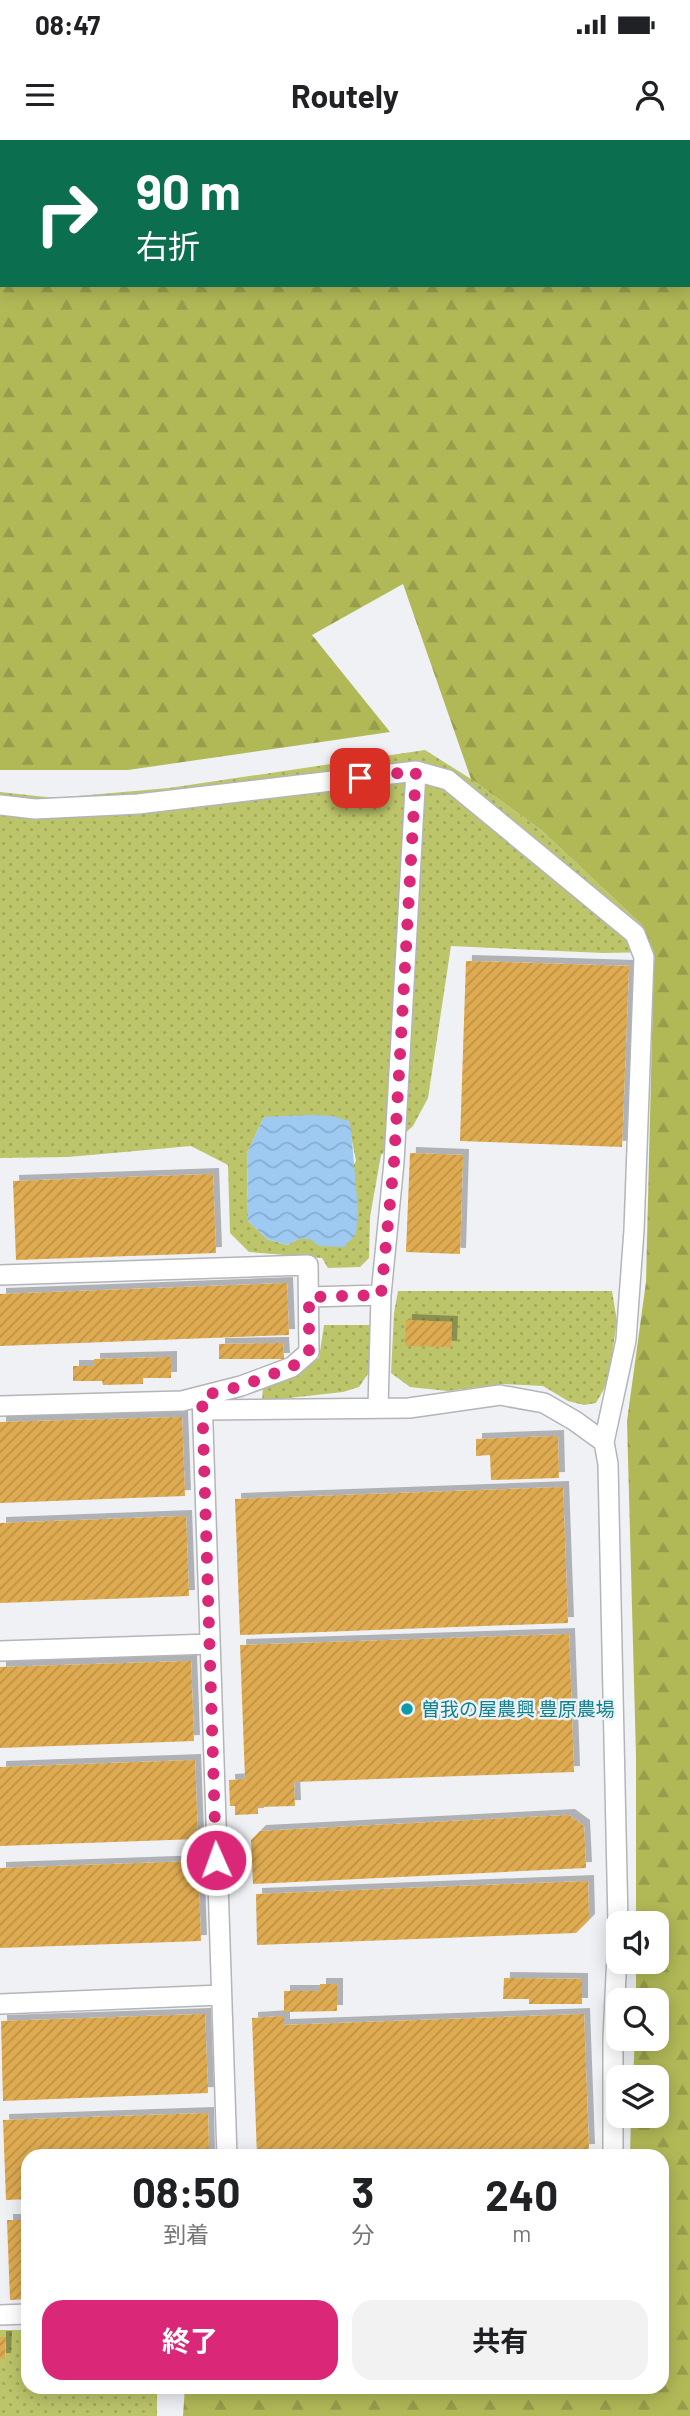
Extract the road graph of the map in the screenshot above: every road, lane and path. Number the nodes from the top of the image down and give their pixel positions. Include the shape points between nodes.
1 (416, 771) junction
2 (0, 805) edge
3 (0, 1275) edge
4 (381, 1295) junction
5 (309, 1297) junction
6 (203, 1403) junction
7 (0, 1406) edge
8 (378, 1408) junction
9 (604, 1442) junction
10 (210, 1644) junction
11 (0, 1651) edge
12 (618, 1911) edge
13 (616, 1974) edge
14 (221, 1995) junction
15 (0, 2004) edge
16 (227, 2149) edge
17 (613, 2149) edge
18 (0, 2315) edge
19 (21, 2315) edge

1 - 2 lane via 138,804 34,809
1 - 4 lane via 394,1162
1 - 9 lane via 449,780 635,934 644,957 634,1230 625,1340
3 - 5 lane via 308,1265
4 - 5 lane
4 - 8 lane
5 - 6 lane via 309,1352 292,1367
6 - 7 lane
6 - 8 lane
6 - 10 lane
8 - 9 lane via 500,1395 544,1403
9 - 12 lane
10 - 11 lane
10 - 14 lane
13 - 17 lane
14 - 15 lane
14 - 16 lane
18 - 19 lane

